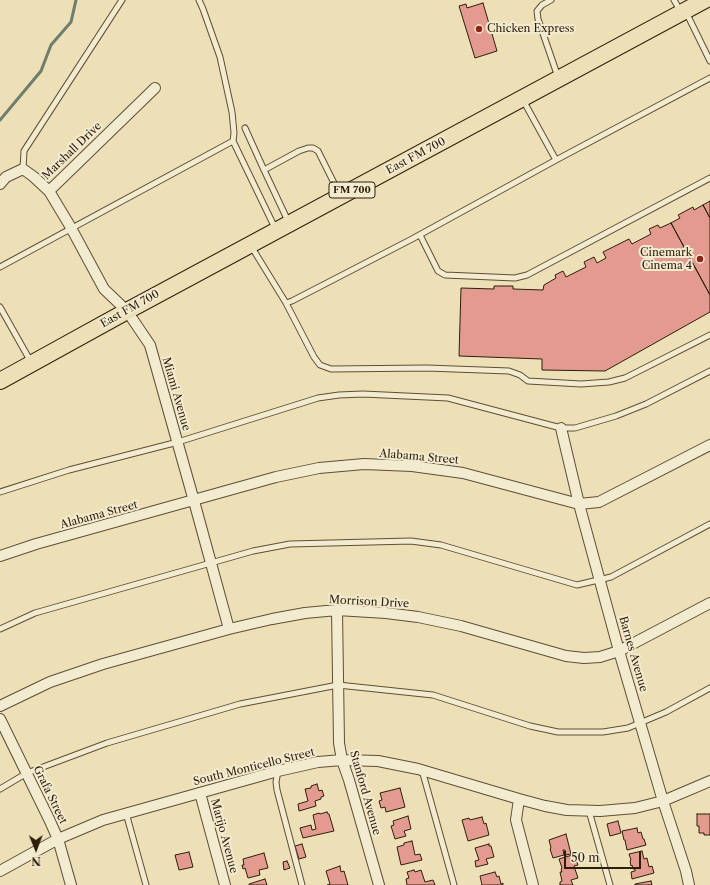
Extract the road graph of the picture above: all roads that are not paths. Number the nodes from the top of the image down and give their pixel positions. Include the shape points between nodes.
1 (122, 0) edge
2 (199, 0) edge
3 (551, 0) edge
4 (705, 0) edge
5 (680, 8) edge
6 (710, 61) edge
7 (710, 78) edge
8 (559, 79) junction
9 (155, 88) dead end
10 (522, 98) junction
11 (245, 128) dead end
12 (233, 141) junction
13 (556, 160) junction
14 (23, 169) junction
15 (264, 170) junction
16 (710, 178) edge
17 (0, 184) edge
18 (49, 191) junction
19 (340, 196) junction
20 (283, 227) junction
21 (71, 228) junction
22 (420, 235) junction
23 (251, 244) junction
24 (0, 267) edge
25 (286, 303) junction
26 (0, 307) edge
27 (126, 311) junction
28 (710, 335) edge
29 (32, 363) junction
30 (710, 371) edge
31 (0, 381) edge
32 (561, 428) junction
33 (178, 442) junction
34 (710, 445) edge
35 (0, 492) edge
36 (194, 501) junction
37 (579, 504) junction
38 (710, 524) edge
39 (0, 556) edge
40 (211, 563) junction
41 (600, 580) junction
42 (710, 603) edge
43 (337, 610) junction
44 (0, 629) edge
45 (229, 629) junction
46 (619, 651) junction
47 (338, 685) junction
48 (710, 688) edge
49 (0, 706) edge
50 (0, 719) edge
51 (640, 723) junction
52 (342, 760) junction
53 (422, 770) junction
54 (278, 771) junction
55 (27, 773) junction
56 (710, 781) edge
57 (0, 789) edge
58 (200, 793) junction
59 (519, 799) junction
60 (663, 801) junction
61 (589, 811) junction
62 (126, 813) junction
63 (58, 839) junction
64 (0, 871) edge
65 (71, 885) edge
66 (146, 885) edge
67 (225, 885) edge
68 (302, 885) edge
69 (379, 885) edge
70 (454, 885) edge
71 (533, 885) edge
72 (610, 885) edge
73 (689, 885) edge

1 - 14 lane via 24,151
2 - 12 lane via 220,57 232,112
3 - 8 lane via 537,11
4 - 5 main road, East FM 700 / FM 700
5 - 6 lane
5 - 8 main road, East FM 700 / FM 700
7 - 13 lane
8 - 10 main road, East FM 700 / FM 700
9 - 18 street, Marshall Drive
10 - 13 lane
10 - 19 main road, East FM 700 / FM 700
11 - 15 lane
12 - 20 lane
12 - 21 lane
13 - 22 lane
14 - 17 street via 6,177
14 - 18 street, Marshall Drive
15 - 19 lane via 299,151 313,148 318,151
15 - 20 lane
16 - 22 lane via 527,275 515,278 445,275 438,271
18 - 21 street, Miami Avenue
19 - 20 main road, East FM 700 / FM 700
20 - 23 main road, East FM 700 / FM 700
21 - 24 lane
21 - 27 street, Miami Avenue via 104,289
22 - 25 lane
23 - 25 lane
23 - 27 main road, East FM 700 / FM 700
25 - 28 lane via 314,358 320,365 331,368 509,371 528,381 588,384 625,378
26 - 29 lane
27 - 29 main road, East FM 700 / FM 700
27 - 33 street, Miami Avenue via 150,346
29 - 31 main road, East FM 700 / FM 700
30 - 32 lane via 646,404 616,416 575,428
32 - 33 lane via 448,398 363,394 318,398
32 - 37 street, Barnes Avenue
33 - 35 lane via 68,470
33 - 36 street, Miami Avenue
34 - 37 street, Alabama Street via 599,502
36 - 37 street, Alabama Street via 276,477 319,468 364,464 412,466 463,473
36 - 39 street, Alabama Street
36 - 40 street, Miami Avenue
37 - 41 street, Barnes Avenue
38 - 41 lane via 611,577
40 - 41 lane via 290,544 411,542 441,545 576,585
40 - 44 lane via 35,613
40 - 45 street, Miami Avenue
41 - 46 street, Barnes Avenue
42 - 46 street, Morrison Drive
43 - 45 street, Morrison Drive via 305,613
43 - 46 street, Morrison Drive via 418,617 461,626 566,656 600,657
43 - 47 street, Stanford Avenue
45 - 49 street, Morrison Drive via 103,664 50,682
46 - 51 street, Barnes Avenue
47 - 51 lane via 433,695 530,726 558,732 603,732 628,728
47 - 52 street, Stanford Avenue via 339,743
47 - 55 lane via 240,704 107,743
48 - 51 lane
50 - 55 street, Grafa Street
51 - 60 street, Barnes Avenue
52 - 53 street, South Monticello Street via 378,761
52 - 54 street, South Monticello Street via 318,762
52 - 69 street, Stanford Avenue
53 - 59 street, South Monticello Street
53 - 70 lane
54 - 58 street, South Monticello Street
54 - 68 lane via 277,790
55 - 57 lane
55 - 63 street, Grafa Street
56 - 60 street, South Monticello Street
58 - 62 street, South Monticello Street
58 - 67 street, Marijo Avenue
59 - 61 street, South Monticello Street via 567,810
59 - 71 street via 516,820
60 - 61 street, South Monticello Street via 635,808
60 - 73 street, Barnes Avenue
61 - 72 lane
62 - 63 street, South Monticello Street
62 - 66 lane
63 - 64 street, South Monticello Street
63 - 65 street, Grafa Street

